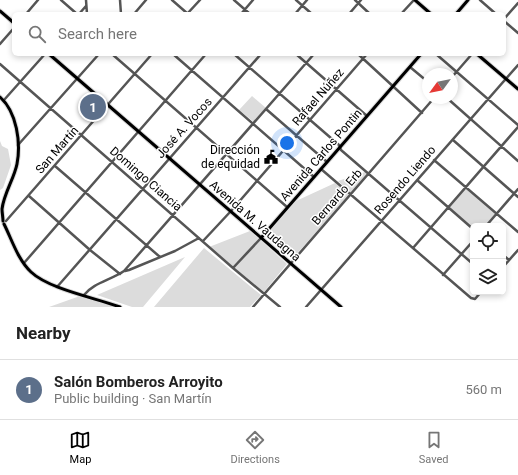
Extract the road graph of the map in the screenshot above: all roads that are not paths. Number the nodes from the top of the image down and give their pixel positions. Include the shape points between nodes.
1 (38, 0) edge
2 (62, 0) edge
3 (86, 0) edge
4 (120, 0) edge
5 (146, 0) edge
6 (172, 0) edge
7 (234, 0) edge
8 (253, 0) edge
9 (296, 0) edge
10 (307, 0) edge
11 (355, 0) edge
12 (361, 0) edge
13 (414, 0) edge
14 (468, 0) edge
15 (480, 0) edge
16 (198, 1) edge
17 (358, 3) junction
18 (518, 3) edge
19 (87, 5) junction
20 (302, 5) junction
21 (245, 9) junction
22 (0, 11) edge
23 (28, 12) edge
24 (76, 12) edge
25 (80, 12) edge
26 (87, 12) edge
27 (121, 12) edge
28 (136, 12) edge
29 (186, 12) edge
30 (190, 12) edge
31 (243, 12) edge
32 (248, 12) edge
33 (297, 12) edge
34 (310, 12) edge
35 (351, 12) edge
36 (368, 12) edge
37 (404, 12) edge
38 (429, 12) edge
39 (458, 12) edge
40 (494, 12) edge
41 (506, 18) edge
42 (12, 21) edge
43 (506, 22) edge
44 (12, 30) edge
45 (518, 34) edge
46 (0, 44) edge
47 (43, 56) edge
48 (51, 56) edge
49 (97, 56) edge
50 (114, 56) edge
51 (150, 56) edge
52 (175, 56) edge
53 (204, 56) edge
54 (236, 56) edge
55 (258, 56) edge
56 (298, 56) edge
57 (312, 56) edge
58 (360, 56) edge
59 (365, 56) edge
60 (420, 56) edge
61 (438, 56) edge
62 (470, 56) edge
63 (479, 56) edge
64 (363, 59) junction
65 (306, 63) junction
66 (0, 64) edge
67 (518, 65) edge
68 (249, 67) junction
69 (410, 67) junction
70 (452, 68) edge
71 (192, 71) junction
72 (458, 71) edge
73 (458, 73) edge
74 (135, 74) junction
75 (422, 77) edge
76 (77, 78) junction
77 (506, 79) junction
78 (20, 82) junction
79 (393, 86) junction
80 (337, 89) junction
81 (518, 89) edge
82 (279, 94) junction
83 (0, 97) edge
84 (223, 98) junction
85 (488, 99) junction
86 (4, 100) junction
87 (166, 100) junction
88 (429, 104) edge
89 (453, 104) edge
90 (108, 105) junction
91 (52, 108) junction
92 (266, 109) junction
93 (422, 113) junction
94 (367, 116) junction
95 (310, 120) junction
96 (470, 120) junction
97 (253, 124) junction
98 (518, 126) edge
99 (196, 128) junction
100 (139, 131) junction
101 (82, 135) junction
102 (296, 136) junction
103 (453, 140) junction
104 (18, 146) junction
105 (501, 146) junction
106 (340, 147) junction
107 (284, 150) junction
108 (226, 154) junction
109 (170, 158) junction
110 (434, 160) junction
111 (112, 161) junction
112 (518, 161) edge
113 (327, 162) junction
114 (55, 166) junction
115 (484, 167) junction
116 (321, 169) junction
117 (369, 174) junction
118 (314, 177) junction
119 (417, 180) junction
120 (257, 181) junction
121 (199, 184) junction
122 (466, 187) junction
123 (143, 188) junction
124 (518, 189) edge
125 (86, 193) junction
126 (514, 194) junction
127 (351, 195) junction
128 (29, 196) junction
129 (518, 197) edge
130 (399, 200) junction
131 (287, 207) junction
132 (449, 208) junction
133 (231, 211) junction
134 (497, 213) junction
135 (173, 215) junction
136 (116, 219) junction
137 (381, 221) junction
138 (5, 222) junction
139 (60, 223) junction
140 (489, 223) edge
141 (470, 226) edge
142 (431, 228) junction
143 (518, 232) edge
144 (199, 238) junction
145 (260, 238) junction
146 (203, 241) junction
147 (470, 244) edge
148 (147, 246) junction
149 (413, 248) junction
150 (90, 250) junction
151 (518, 250) edge
152 (461, 254) junction
153 (160, 257) junction
154 (506, 258) edge
155 (509, 260) junction
156 (470, 262) edge
157 (24, 263) junction
158 (290, 264) junction
159 (506, 264) edge
160 (233, 268) junction
161 (124, 271) junction
162 (120, 274) junction
163 (443, 274) junction
164 (58, 287) junction
165 (321, 290) junction
166 (264, 294) junction
167 (478, 295) edge
168 (84, 296) junction
169 (119, 307) edge
170 (253, 307) edge
171 (280, 307) edge
172 (306, 307) edge
173 (341, 307) edge

1 - 23 street
2 - 24 street
3 - 19 street
4 - 27 street
5 - 28 street
6 - 29 street
7 - 21 street
8 - 21 street
9 - 20 street
10 - 20 street
11 - 17 street
12 - 17 street
13 - 37 street
13 - 38 main road
14 - 39 main road
15 - 40 street
16 - 30 street
17 - 35 street
17 - 36 street
18 - 41 street
19 - 25 street
19 - 26 street
20 - 33 street
20 - 34 street
21 - 31 street
21 - 32 street
22 - 42 main road
43 - 45 street
44 - 46 street
47 - 78 street
48 - 76 main road, Avenida M. Vaudagna
49 - 76 street
50 - 74 street
51 - 74 street, San Martín
52 - 71 street
53 - 71 street
54 - 68 street
55 - 68 street, José A. Vocos
56 - 65 street
57 - 65 street
58 - 64 street
59 - 64 street, Rafael Núñez
60 - 69 main road, Avenida Carlos Pontin
61 - 70 street
62 - 72 street
63 - 77 main road
64 - 79 street
64 - 80 street, Rafael Núñez
65 - 80 street
65 - 82 street
66 - 78 street, Domingo Ciancia
67 - 77 street, Rosendo Liendo
68 - 82 street
68 - 84 street, José A. Vocos
69 - 75 street
69 - 79 main road, Avenida Carlos Pontin
71 - 84 street
71 - 87 street
73 - 85 street
74 - 87 street
74 - 90 street, San Martín
76 - 90 main road, Avenida M. Vaudagna
76 - 91 street
77 - 81 main road
77 - 85 street, Rosendo Liendo
78 - 86 street
78 - 91 street, Domingo Ciancia
79 - 93 street
79 - 94 main road, Avenida Carlos Pontin
80 - 94 street
80 - 95 street, Rafael Núñez
82 - 92 street
82 - 95 street
83 - 86 main road
84 - 97 street
84 - 99 street, José A. Vocos
85 - 96 street, Rosendo Liendo
85 - 98 street
86 - 104 main road via 15,122
87 - 99 street
87 - 100 street
88 - 93 street, Bernardo Erb
89 - 96 street
90 - 100 main road, Avenida M. Vaudagna
90 - 101 street, San Martín
91 - 101 street, Domingo Ciancia
91 - 104 street
92 - 97 street
92 - 102 street
93 - 117 street, Bernardo Erb
94 - 106 main road, Avenida Carlos Pontin
95 - 102 street, Rafael Núñez
95 - 106 street
96 - 103 street, Rosendo Liendo
96 - 105 street
97 - 107 street
97 - 108 street
98 - 105 street
99 - 108 street
99 - 109 street, José A. Vocos
100 - 109 main road, Avenida M. Vaudagna
100 - 111 street
101 - 111 street, Domingo Ciancia
101 - 114 street, San Martín
102 - 107 street, Rafael Núñez
102 - 113 street
103 - 110 street, Rosendo Liendo
103 - 115 street
104 - 138 main road via 17,165 2,208
105 - 112 street
105 - 115 street
106 - 113 main road, Avenida Carlos Pontin
106 - 117 street
107 - 118 street
107 - 120 street, Rafael Núñez
108 - 120 street
108 - 121 street
109 - 121 main road, Avenida M. Vaudagna
109 - 123 street, José A. Vocos
110 - 119 street, Rosendo Liendo
110 - 122 street
111 - 123 street, Domingo Ciancia
111 - 125 street
113 - 116 main road, Avenida Carlos Pontin
114 - 125 street
114 - 128 street, San Martín
115 - 122 street
115 - 126 street
116 - 118 main road, Avenida Carlos Pontin
116 - 127 street
117 - 127 street, Bernardo Erb
117 - 130 street
118 - 131 main road, Avenida Carlos Pontin
119 - 130 street, Rosendo Liendo
119 - 132 street
120 - 131 street
120 - 133 street, Rafael Núñez
121 - 133 main road, Avenida M. Vaudagna
121 - 135 street
122 - 132 street
122 - 134 street
123 - 135 street, Domingo Ciancia
123 - 136 street, José A. Vocos
124 - 126 street
125 - 136 street
125 - 139 street
126 - 129 street
126 - 134 street
127 - 137 street
127 - 158 street, Bernardo Erb
128 - 138 street, San Martín
128 - 139 street
130 - 137 street, Rosendo Liendo
130 - 142 street
131 - 145 main road, Avenida Carlos Pontin
132 - 141 street
132 - 142 street
133 - 145 main road, Avenida M. Vaudagna
133 - 146 street, Rafael Núñez
134 - 140 street
134 - 143 street
135 - 144 street, Domingo Ciancia
135 - 148 street
136 - 148 street
136 - 150 street, José A. Vocos
137 - 149 street
137 - 165 street, Rosendo Liendo
138 - 157 main road
139 - 150 street
139 - 157 street
142 - 149 street
142 - 152 street
144 - 146 street, Domingo Ciancia
144 - 153 street
145 - 158 main road, Avenida M. Vaudagna
145 - 160 street, Avenida Carlos Pontin
146 - 160 street, Domingo Ciancia
147 - 152 street
148 - 153 street
148 - 161 street
149 - 163 street
150 - 162 street
150 - 164 street, José A. Vocos
151 - 155 street
152 - 156 street
152 - 163 street
153 - 161 street
154 - 155 street
155 - 159 street
157 - 164 main road via 32,273
158 - 165 main road, Avenida M. Vaudagna
158 - 166 street, Bernardo Erb
160 - 166 street, Domingo Ciancia
161 - 162 street
162 - 168 street via 90,289
163 - 167 street via 471,298 474,299
164 - 168 main road
165 - 172 street, Rosendo Liendo
165 - 173 main road, Avenida M. Vaudagna
166 - 170 street, Bernardo Erb
166 - 171 street, Domingo Ciancia
168 - 169 main road

